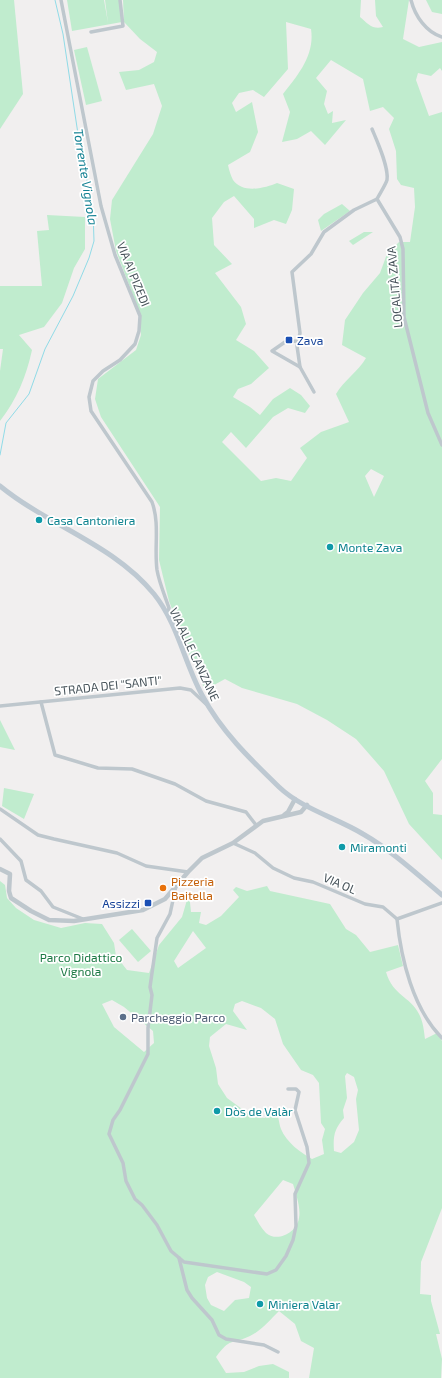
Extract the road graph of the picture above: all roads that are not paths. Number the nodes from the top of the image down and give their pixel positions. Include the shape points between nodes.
1 (61, 0) edge
2 (120, 0) edge
3 (411, 0) edge
4 (91, 32) dead end
5 (442, 37) edge
6 (372, 129) dead end
7 (377, 200) junction
8 (297, 341) junction
9 (300, 366) junction
10 (314, 392) dead end
11 (442, 445) edge
12 (0, 486) edge
13 (167, 614) junction
14 (41, 702) junction
15 (0, 706) edge
16 (210, 710) junction
17 (294, 798) junction
18 (307, 805) junction
19 (0, 808) edge
20 (283, 816) junction
21 (256, 825) junction
22 (0, 839) edge
23 (233, 843) junction
24 (0, 869) edge
25 (188, 872) junction
26 (177, 885) junction
27 (442, 895) edge
28 (442, 903) edge
29 (397, 919) junction
30 (86, 920) junction
31 (442, 1038) edge
32 (288, 1089) dead end
33 (178, 1257) junction
34 (278, 1352) dead end

1 - 13 street, VIA AI PIZEDI via 101,206 115,255 140,316 135,344 120,360 93,381 89,397 91,412 156,511 157,571 169,608
2 - 4 street via 123,26
3 - 5 street via 417,16 426,28
6 - 7 street via 384,159 387,175 387,181
7 - 8 street via 354,210 324,232 311,254 292,272 300,332
7 - 11 street, LOCALITÀ ZAVA via 400,237 403,249 404,317 428,412
8 - 9 street
8 - 9 street via 285,342 272,352
9 - 10 street
12 - 13 main road, VIA ALLE CANZANE via 137,574
13 - 16 main road, VIA ALLE CANZANE
14 - 15 street, STRADA DEI "SANTI"
14 - 16 street, STRADA DEI "SANTI" via 100,694 180,688 191,690
14 - 21 street via 55,755 98,768 132,769 154,776 175,784 206,802 246,812
16 - 17 main road, VIA ALLE CANZANE via 233,741 279,788
17 - 18 main road, VIA ALLE CANZANE
17 - 20 street via 288,812
18 - 20 street via 301,812
18 - 27 main road, VIA ALLE CANZANE via 366,835
19 - 25 street via 38,834 54,840 117,852 146,866
20 - 21 street via 267,819
21 - 23 street
22 - 30 street via 21,861 26,880 41,891 53,907
23 - 25 street via 202,858
23 - 29 street, VIA OL via 255,853 273,868 294,878 313,882 365,904 383,907
24 - 30 street via 10,874 11,898 31,911 55,921
25 - 26 street
26 - 30 street via 156,905
26 - 33 street via 170,914 157,938 150,987 152,996 148,1054 113,1120 109,1134 135,1199 157,1225 171,1251
28 - 29 street
29 - 31 street via 408,976 429,1021
32 - 33 street via 296,1089 299,1092 295,1110 307,1147 309,1163 295,1194 296,1226 293,1240 282,1262 276,1270 267,1274 184,1262
33 - 34 street via 187,1290 212,1320 219,1335 226,1340 264,1345

